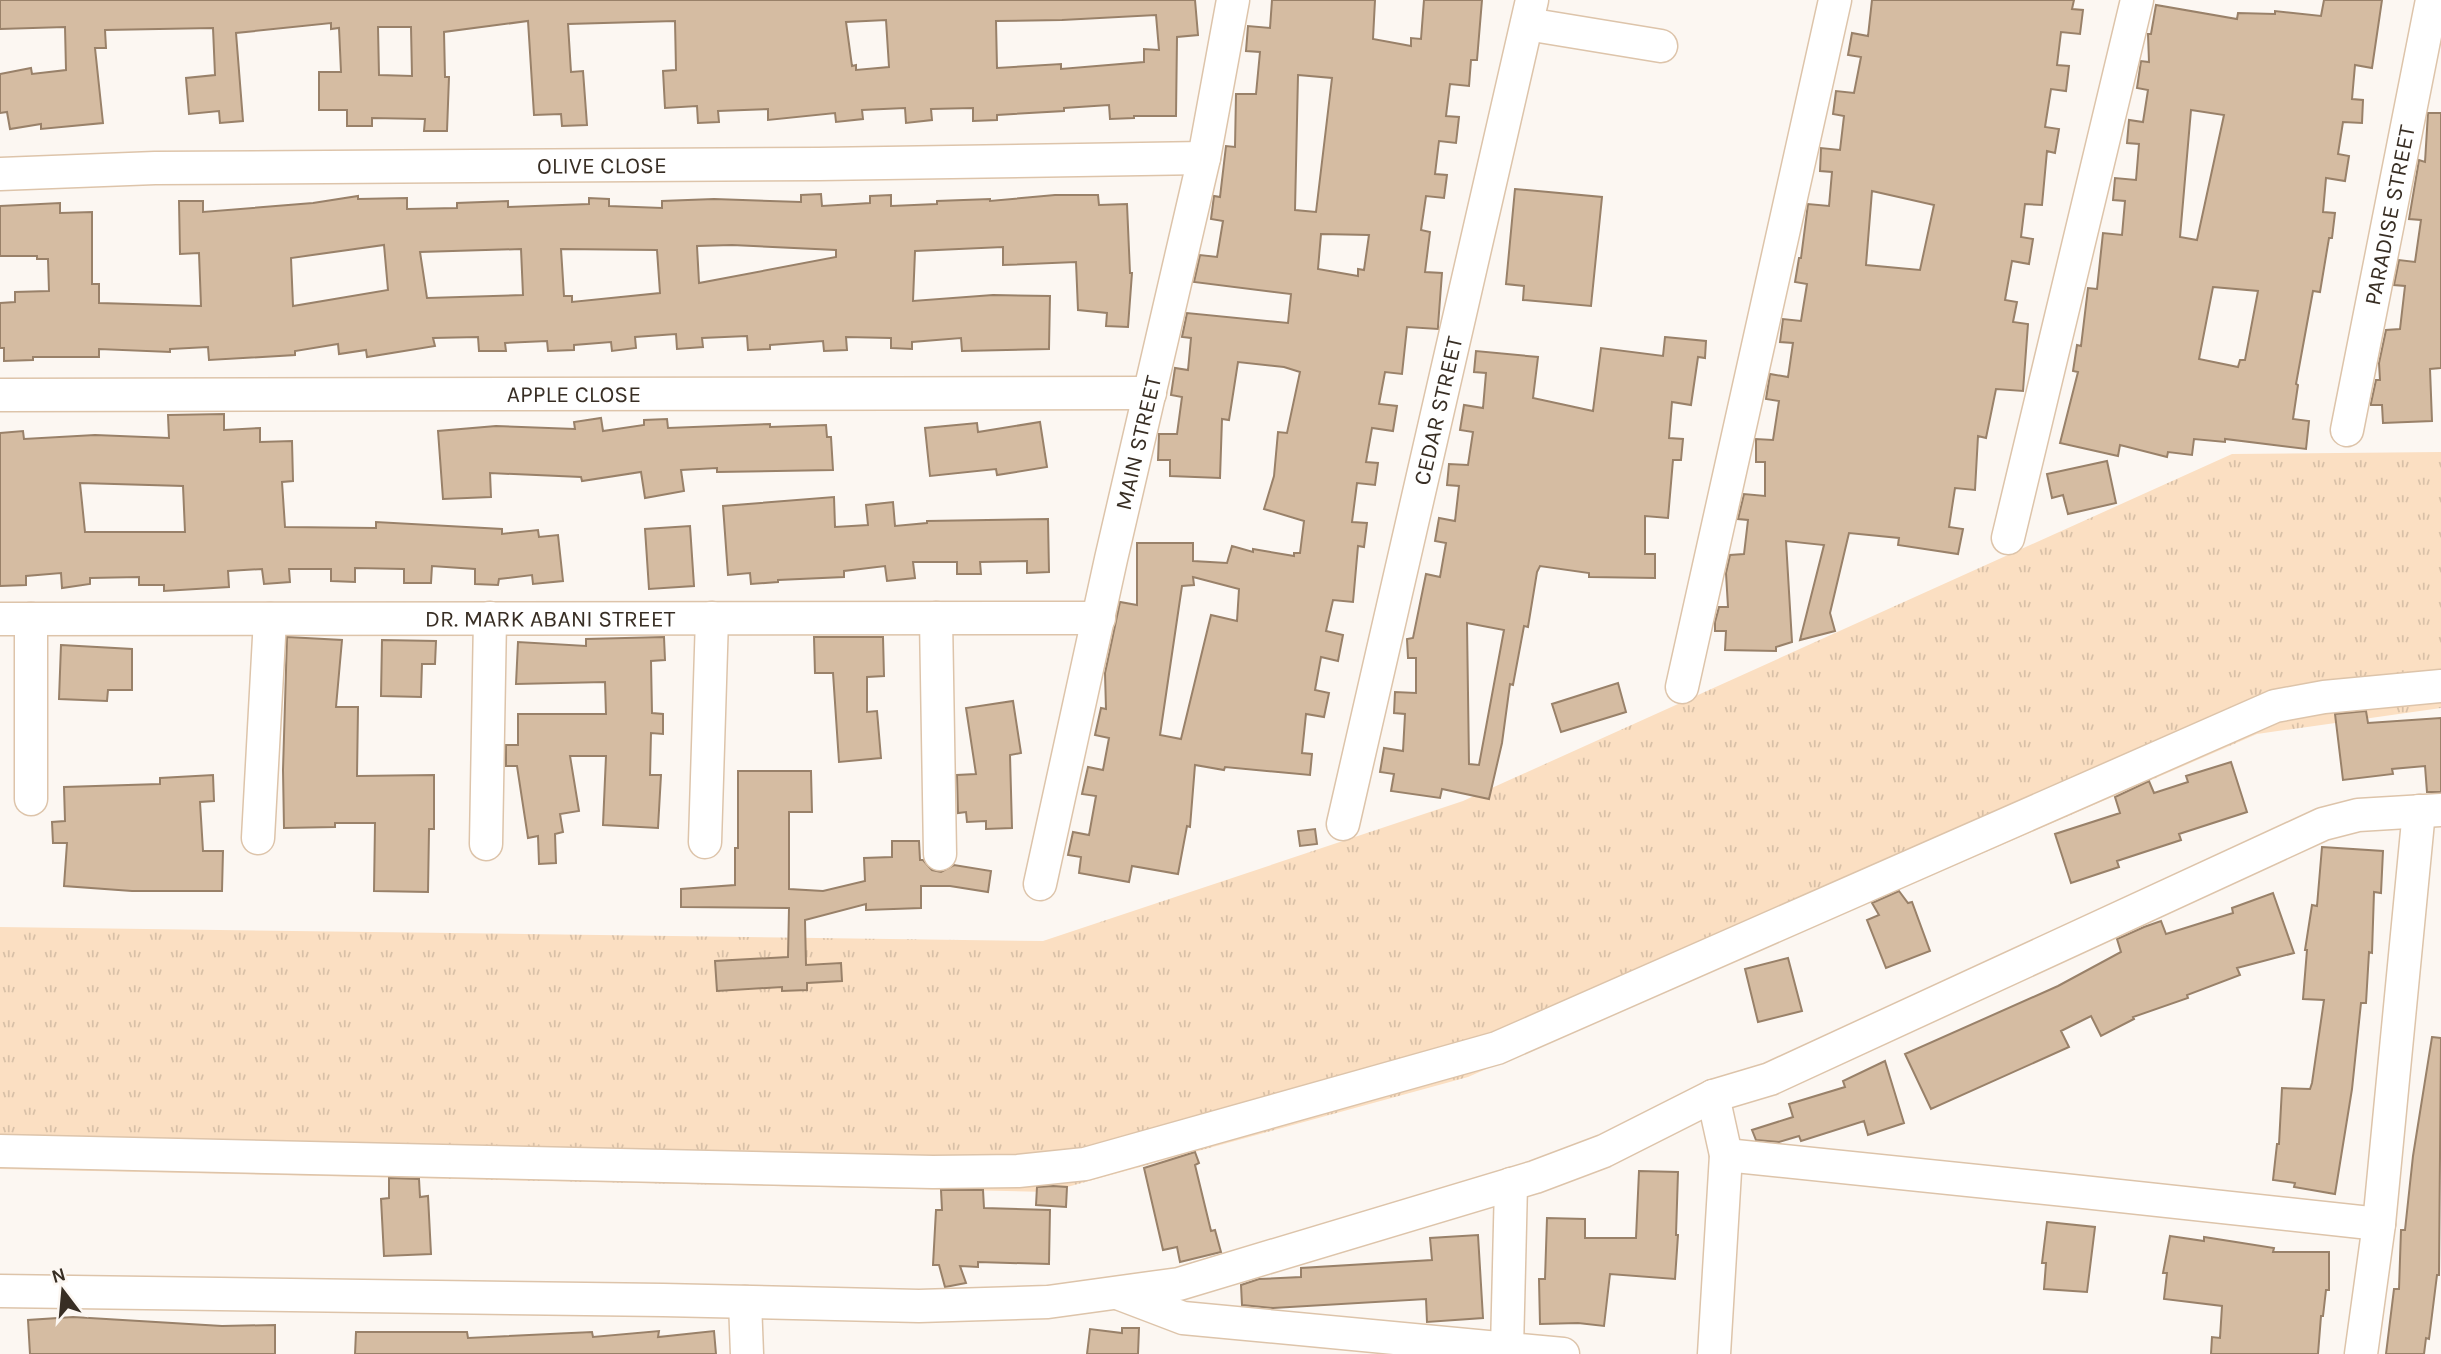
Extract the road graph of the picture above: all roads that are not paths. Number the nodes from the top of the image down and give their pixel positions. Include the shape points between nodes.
1 (1233, 0) edge
2 (1835, 0) edge
3 (2137, 0) edge
4 (2432, 0) edge
5 (1530, 12) edge
6 (1661, 46) dead end
7 (1204, 158) junction
8 (0, 174) edge
9 (1150, 393) junction
10 (0, 395) edge
11 (2347, 430) dead end
12 (2008, 538) dead end
13 (490, 618) junction
14 (712, 618) junction
15 (936, 618) junction
16 (1099, 618) junction
17 (15, 619) edge
18 (270, 619) junction
19 (2441, 686) edge
20 (1682, 687) dead end
21 (31, 799) dead end
22 (2430, 810) edge
23 (1343, 824) dead end
24 (258, 838) dead end
25 (705, 842) dead end
26 (486, 844) dead end
27 (940, 854) dead end
28 (1040, 884) dead end
29 (1713, 1096) junction
30 (0, 1151) edge
31 (1726, 1155) junction
32 (1511, 1184) junction
33 (2379, 1224) junction
34 (0, 1291) edge
35 (1116, 1292) junction
36 (744, 1302) junction
37 (1343, 1344) edge
38 (1507, 1349) junction
39 (747, 1354) edge
40 (1563, 1354) edge
41 (1714, 1354) edge
42 (2361, 1354) edge

1 - 7 street, MAIN STREET
2 - 20 street
3 - 12 street
4 - 11 street, PARADISE STREET
5 - 6 street
5 - 23 street, CEDAR STREET
7 - 8 street, OLIVE CLOSE via 169,168
7 - 9 street, MAIN STREET
9 - 10 street, APPLE CLOSE
9 - 16 street, MAIN STREET
13 - 14 street, DR. MARK ABANI STREET
13 - 18 street, DR. MARK ABANI STREET
13 - 26 street
14 - 15 street, DR. MARK ABANI STREET
14 - 25 street
15 - 16 street, DR. MARK ABANI STREET
15 - 27 street
16 - 28 street, MAIN STREET
17 - 18 street, DR. MARK ABANI STREET
17 - 21 street
18 - 24 street
19 - 30 street via 2324,696 2274,706 1497,1048 1085,1164 933,1172
22 - 29 street via 2358,815 2323,824 1770,1079
22 - 33 street
29 - 31 street
29 - 32 street via 1604,1151
31 - 33 street
31 - 41 street
32 - 35 street via 1179,1284
32 - 38 street
33 - 42 street
34 - 36 street
35 - 36 street via 1048,1302 919,1306
35 - 37 street via 1184,1318
36 - 39 street
37 - 38 street
38 - 40 street

